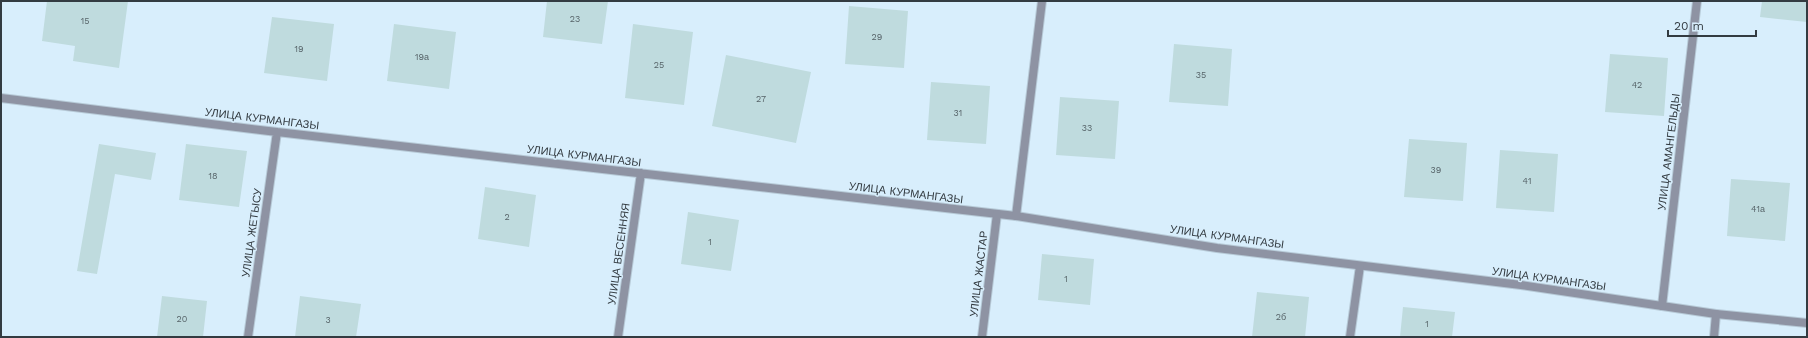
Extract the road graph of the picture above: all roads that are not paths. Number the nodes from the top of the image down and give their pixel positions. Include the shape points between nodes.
1 (1042, 1) edge
2 (1697, 1) edge
3 (1, 98) edge
4 (277, 132) junction
5 (641, 173) junction
6 (997, 214) junction
7 (1016, 216) junction
8 (1360, 266) junction
9 (1662, 306) junction
10 (1716, 314) junction
11 (1807, 323) edge
12 (248, 337) edge
13 (618, 337) edge
14 (982, 337) edge
15 (1350, 337) edge
16 (1714, 337) edge

1 - 7 street
2 - 9 street, УЛИЦА АМАНГЕЛЬДЫ
3 - 4 street, УЛИЦА КУРМАНГАЗЫ
4 - 5 street, УЛИЦА КУРМАНГАЗЫ
4 - 12 street, УЛИЦА ЖЕТЫСУ
5 - 6 street, УЛИЦА КУРМАНГАЗЫ
5 - 13 street, УЛИЦА ВЕСЕННЯЯ
6 - 7 street, УЛИЦА КУРМАНГАЗЫ
6 - 14 street, УЛИЦА ЖАСТАР
7 - 8 street, УЛИЦА КУРМАНГАЗЫ via 1217,248
8 - 9 street, УЛИЦА КУРМАНГАЗЫ via 1521,285
8 - 15 street
9 - 10 street, УЛИЦА КУРМАНГАЗЫ
10 - 11 street, УЛИЦА КУРМАНГАЗЫ
10 - 16 street

